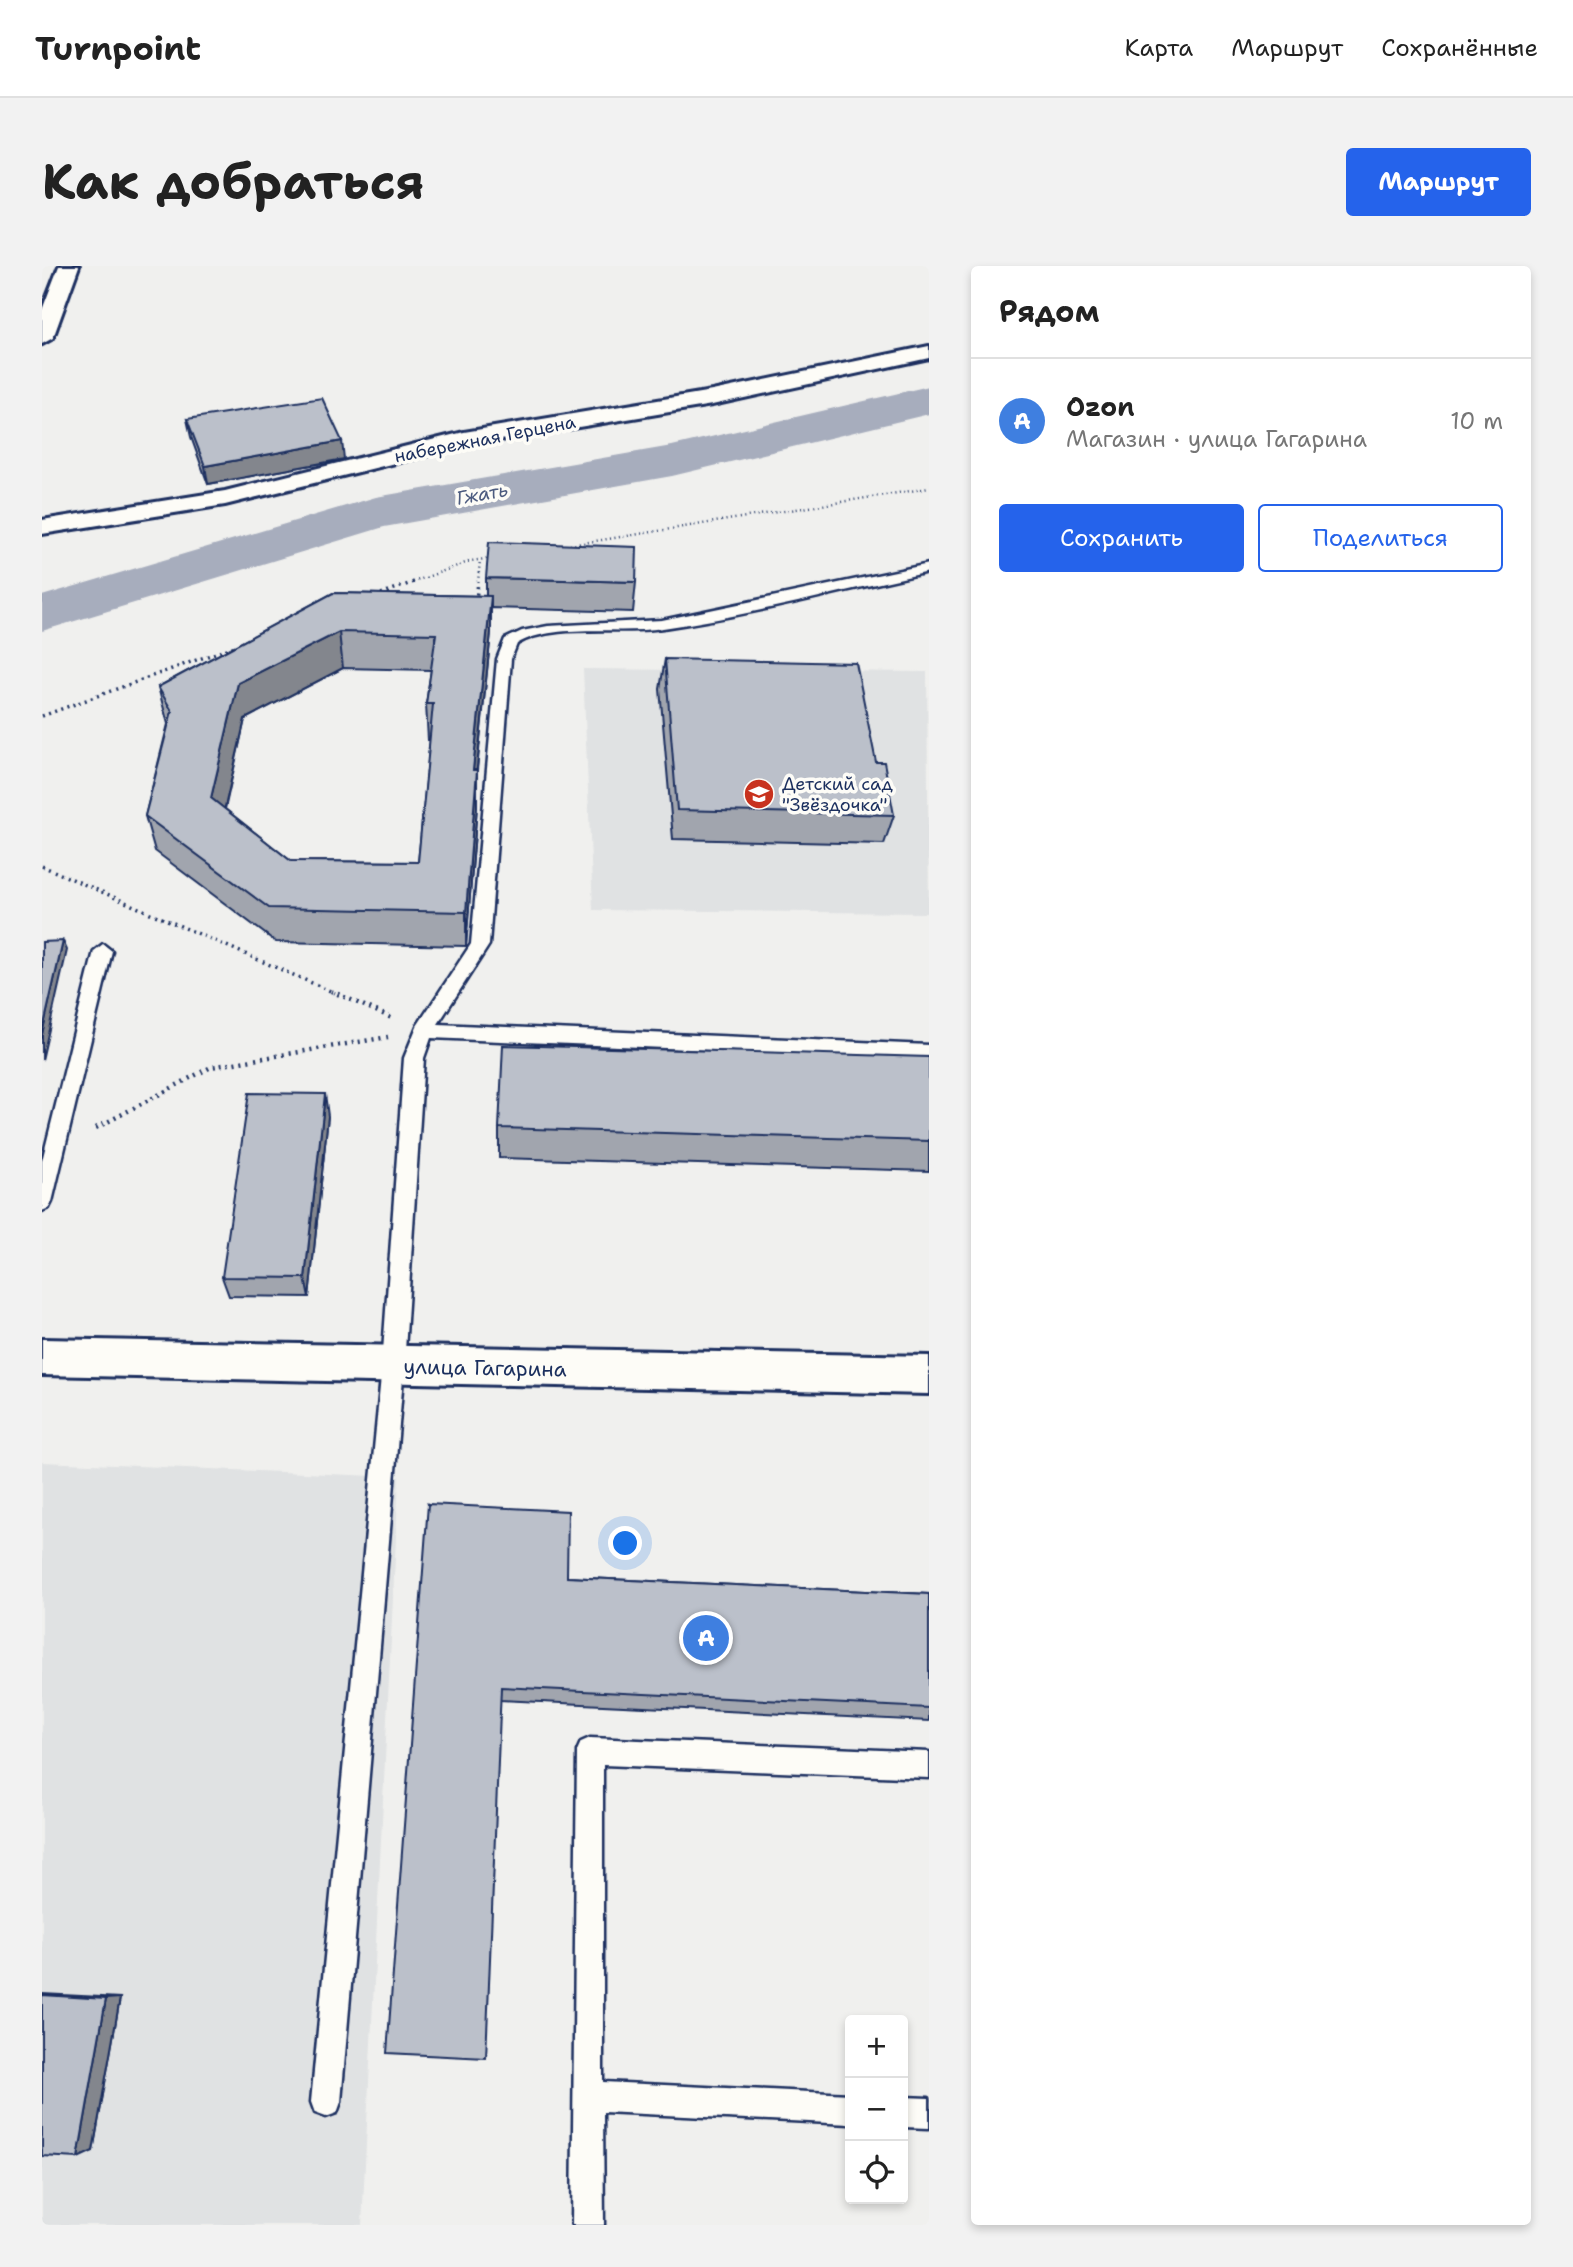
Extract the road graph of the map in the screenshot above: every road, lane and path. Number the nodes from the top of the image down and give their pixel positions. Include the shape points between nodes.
1 (69, 266) edge
2 (42, 338) edge
3 (929, 352) edge
4 (929, 488) edge
5 (42, 527) edge
6 (562, 547) edge
7 (494, 557) edge
8 (480, 559) junction
9 (929, 568) edge
10 (372, 596) edge
11 (522, 635) junction
12 (247, 642) edge
13 (42, 716) edge
14 (42, 866) edge
15 (103, 951) dead end
16 (424, 1031) junction
17 (929, 1052) edge
18 (54, 1150) junction
19 (42, 1202) edge
20 (42, 1357) edge
21 (393, 1366) junction
22 (929, 1375) edge
23 (929, 1765) edge
24 (589, 2096) junction
25 (326, 2102) dead end
26 (845, 2109) edge
27 (908, 2112) edge
28 (929, 2113) edge
29 (588, 2225) edge

1 - 2 street
3 - 5 street, набережная Герцена via 712,398 464,439 225,498
4 - 6 path
7 - 8 path
8 - 10 path
8 - 11 path via 474,620 487,620
9 - 11 lane via 662,624
11 - 16 lane via 510,642 504,659 480,945
12 - 13 path
14 - 16 path
15 - 18 lane
16 - 17 lane
16 - 18 path via 211,1067
16 - 21 lane via 415,1058
18 - 19 lane
20 - 21 street, улица Гагарина
21 - 22 street, улица Гагарина
21 - 25 lane
23 - 24 lane via 590,1751
24 - 26 lane
24 - 29 lane
27 - 28 lane

